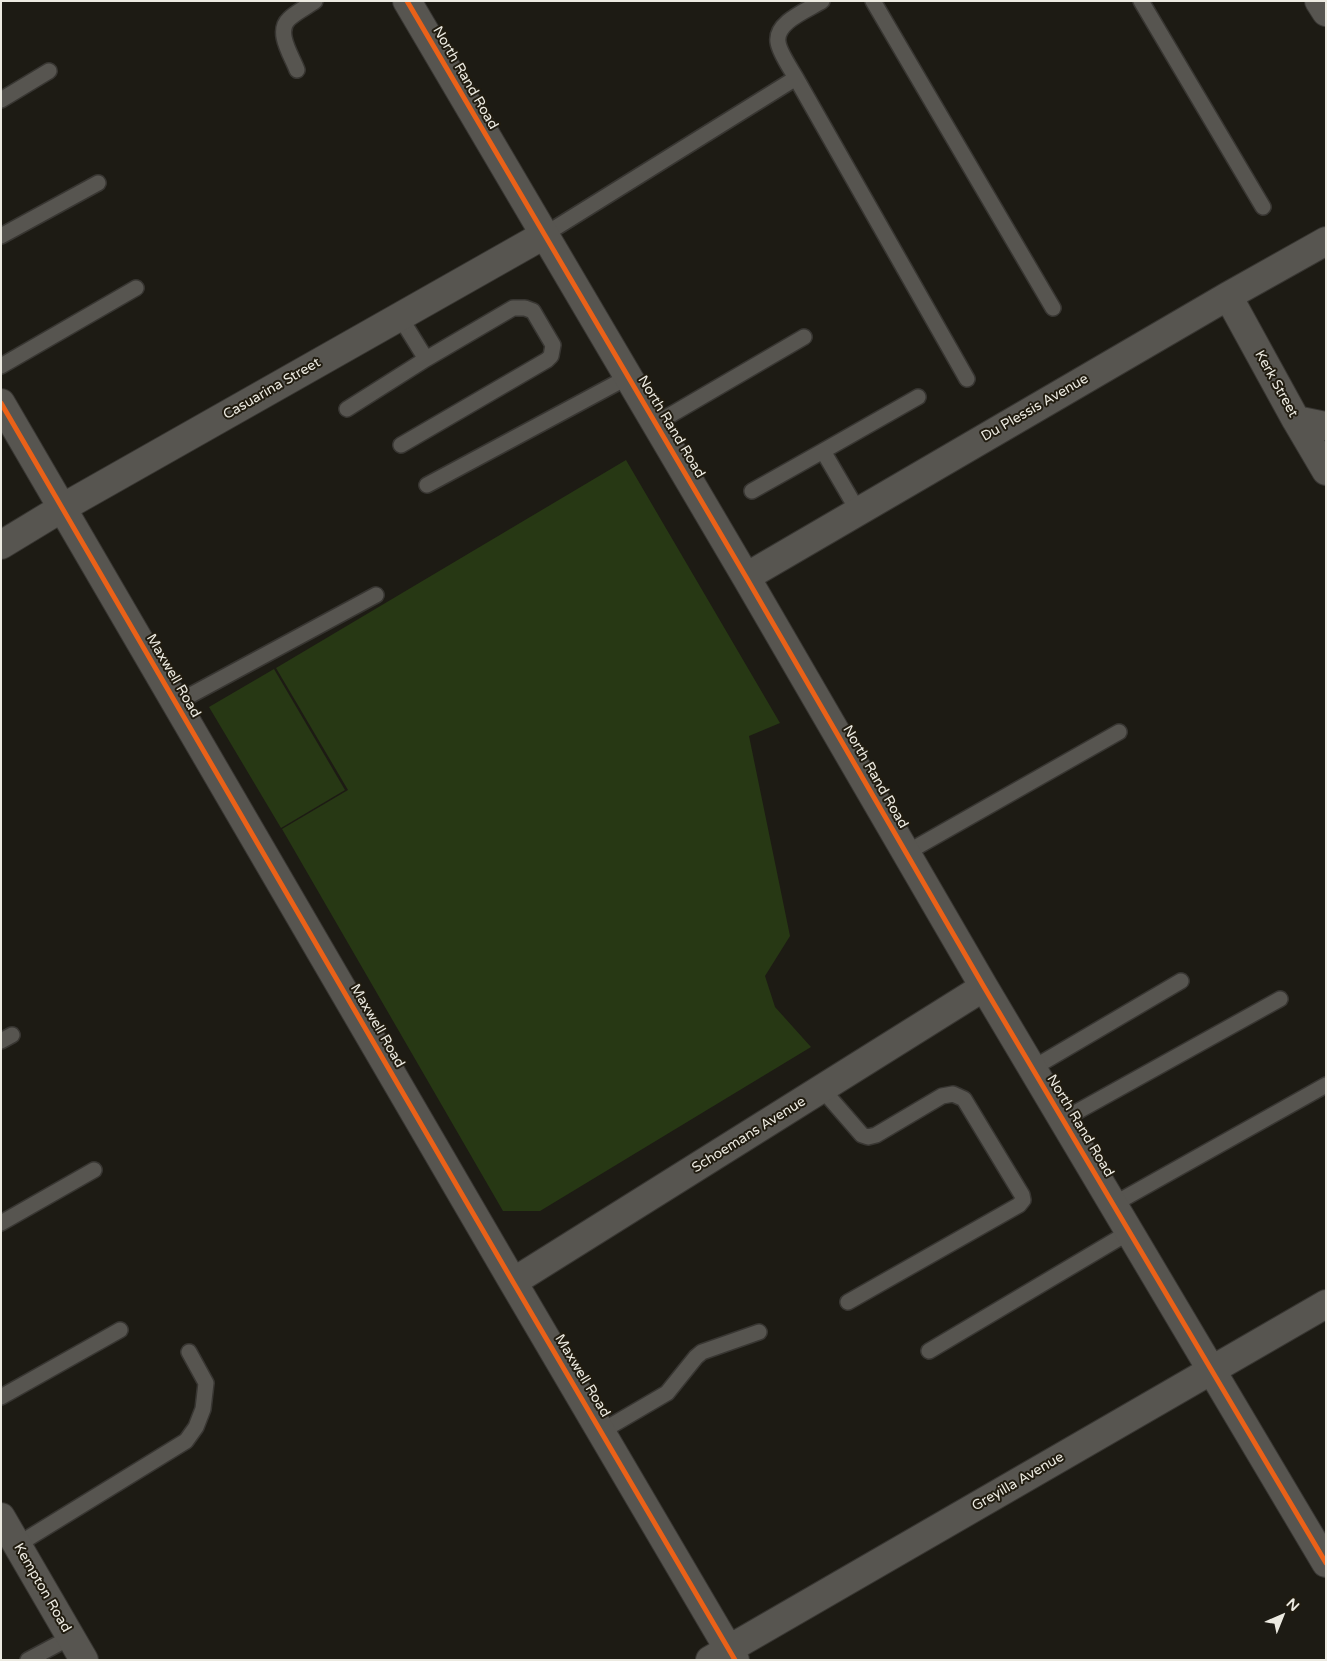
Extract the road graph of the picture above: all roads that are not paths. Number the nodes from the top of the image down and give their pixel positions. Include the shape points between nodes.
1 (315, 1) edge
2 (407, 1) edge
3 (822, 1) edge
4 (873, 1) edge
5 (1141, 1) edge
6 (1319, 1) edge
7 (1326, 12) edge
8 (298, 70) dead end
9 (49, 71) dead end
10 (796, 78) junction
11 (1, 100) edge
12 (98, 183) dead end
13 (1263, 206) dead end
14 (1, 236) edge
15 (544, 236) junction
16 (1326, 241) edge
17 (136, 288) dead end
18 (1228, 296) junction
19 (1053, 308) dead end
20 (400, 317) junction
21 (804, 337) dead end
22 (426, 359) junction
23 (1, 366) edge
24 (628, 377) junction
25 (967, 379) dead end
26 (918, 397) dead end
27 (1, 403) edge
28 (347, 409) dead end
29 (1296, 420) junction
30 (655, 424) junction
31 (1326, 426) edge
32 (401, 445) dead end
33 (823, 451) junction
34 (1326, 472) edge
35 (427, 485) dead end
36 (752, 491) dead end
37 (62, 508) junction
38 (858, 511) junction
39 (1, 545) edge
40 (746, 577) junction
41 (376, 595) dead end
42 (176, 703) junction
43 (1120, 732) dead end
44 (906, 853) junction
45 (1181, 981) dead end
46 (984, 987) junction
47 (1280, 999) dead end
48 (1033, 1068) junction
49 (1326, 1085) edge
50 (822, 1089) junction
51 (1064, 1119) junction
52 (94, 1170) dead end
53 (1114, 1204) junction
54 (1, 1223) edge
55 (1130, 1231) junction
56 (512, 1282) junction
57 (848, 1302) dead end
58 (1326, 1304) edge
59 (120, 1330) dead end
60 (759, 1332) dead end
61 (929, 1351) dead end
62 (189, 1352) dead end
63 (1213, 1370) junction
64 (1, 1397) edge
65 (602, 1430) junction
66 (1, 1517) edge
67 (17, 1545) junction
68 (1326, 1563) edge
69 (77, 1648) edge
70 (725, 1656) edge
71 (28, 1660) edge

1 - 8 lane via 288,19 283,27 284,38
2 - 15 street, North Rand Road
3 - 10 lane via 784,24 778,34 778,43
4 - 19 lane
5 - 13 lane
6 - 7 street
9 - 11 lane
10 - 15 lane
10 - 25 lane
12 - 14 lane
15 - 20 street, Casuarina Street
15 - 24 street, North Rand Road
16 - 18 street, Du Plessis Avenue
17 - 23 lane
18 - 29 street, Kerk Street
18 - 38 street, Du Plessis Avenue
20 - 22 lane
20 - 37 street, Casuarina Street
21 - 30 lane
22 - 28 lane
22 - 32 lane via 513,308 533,311 553,345 547,360
24 - 30 street, North Rand Road
24 - 35 lane
26 - 33 lane
27 - 37 street, Maxwell Road
29 - 31 street
29 - 34 street, Kerk Street
30 - 40 street, North Rand Road
33 - 36 lane
33 - 38 lane
37 - 39 street, Casuarina Street
37 - 42 street, Maxwell Road
38 - 40 street, Du Plessis Avenue
40 - 44 street, North Rand Road
41 - 42 lane
42 - 56 street, Maxwell Road
43 - 44 lane
44 - 46 street, North Rand Road
45 - 48 lane
46 - 48 street, North Rand Road
46 - 50 street, Schoemans Avenue
47 - 51 lane
48 - 51 street, North Rand Road
49 - 53 lane
50 - 56 street, Schoemans Avenue
50 - 57 lane via 868,1137 942,1096 953,1094 964,1099 1023,1200
51 - 53 street, North Rand Road
52 - 54 lane
53 - 55 street, North Rand Road
55 - 61 lane
55 - 63 street, North Rand Road
56 - 65 street, Maxwell Road
58 - 63 street, Greyilla Avenue
59 - 64 lane
60 - 65 lane via 702,1352 667,1393
62 - 67 lane via 206,1383 203,1409 186,1441
63 - 68 street, North Rand Road
63 - 70 street, Greyilla Avenue
65 - 70 street, Maxwell Road
66 - 67 street, Kempton Road
67 - 69 street, Kempton Road
69 - 71 lane

